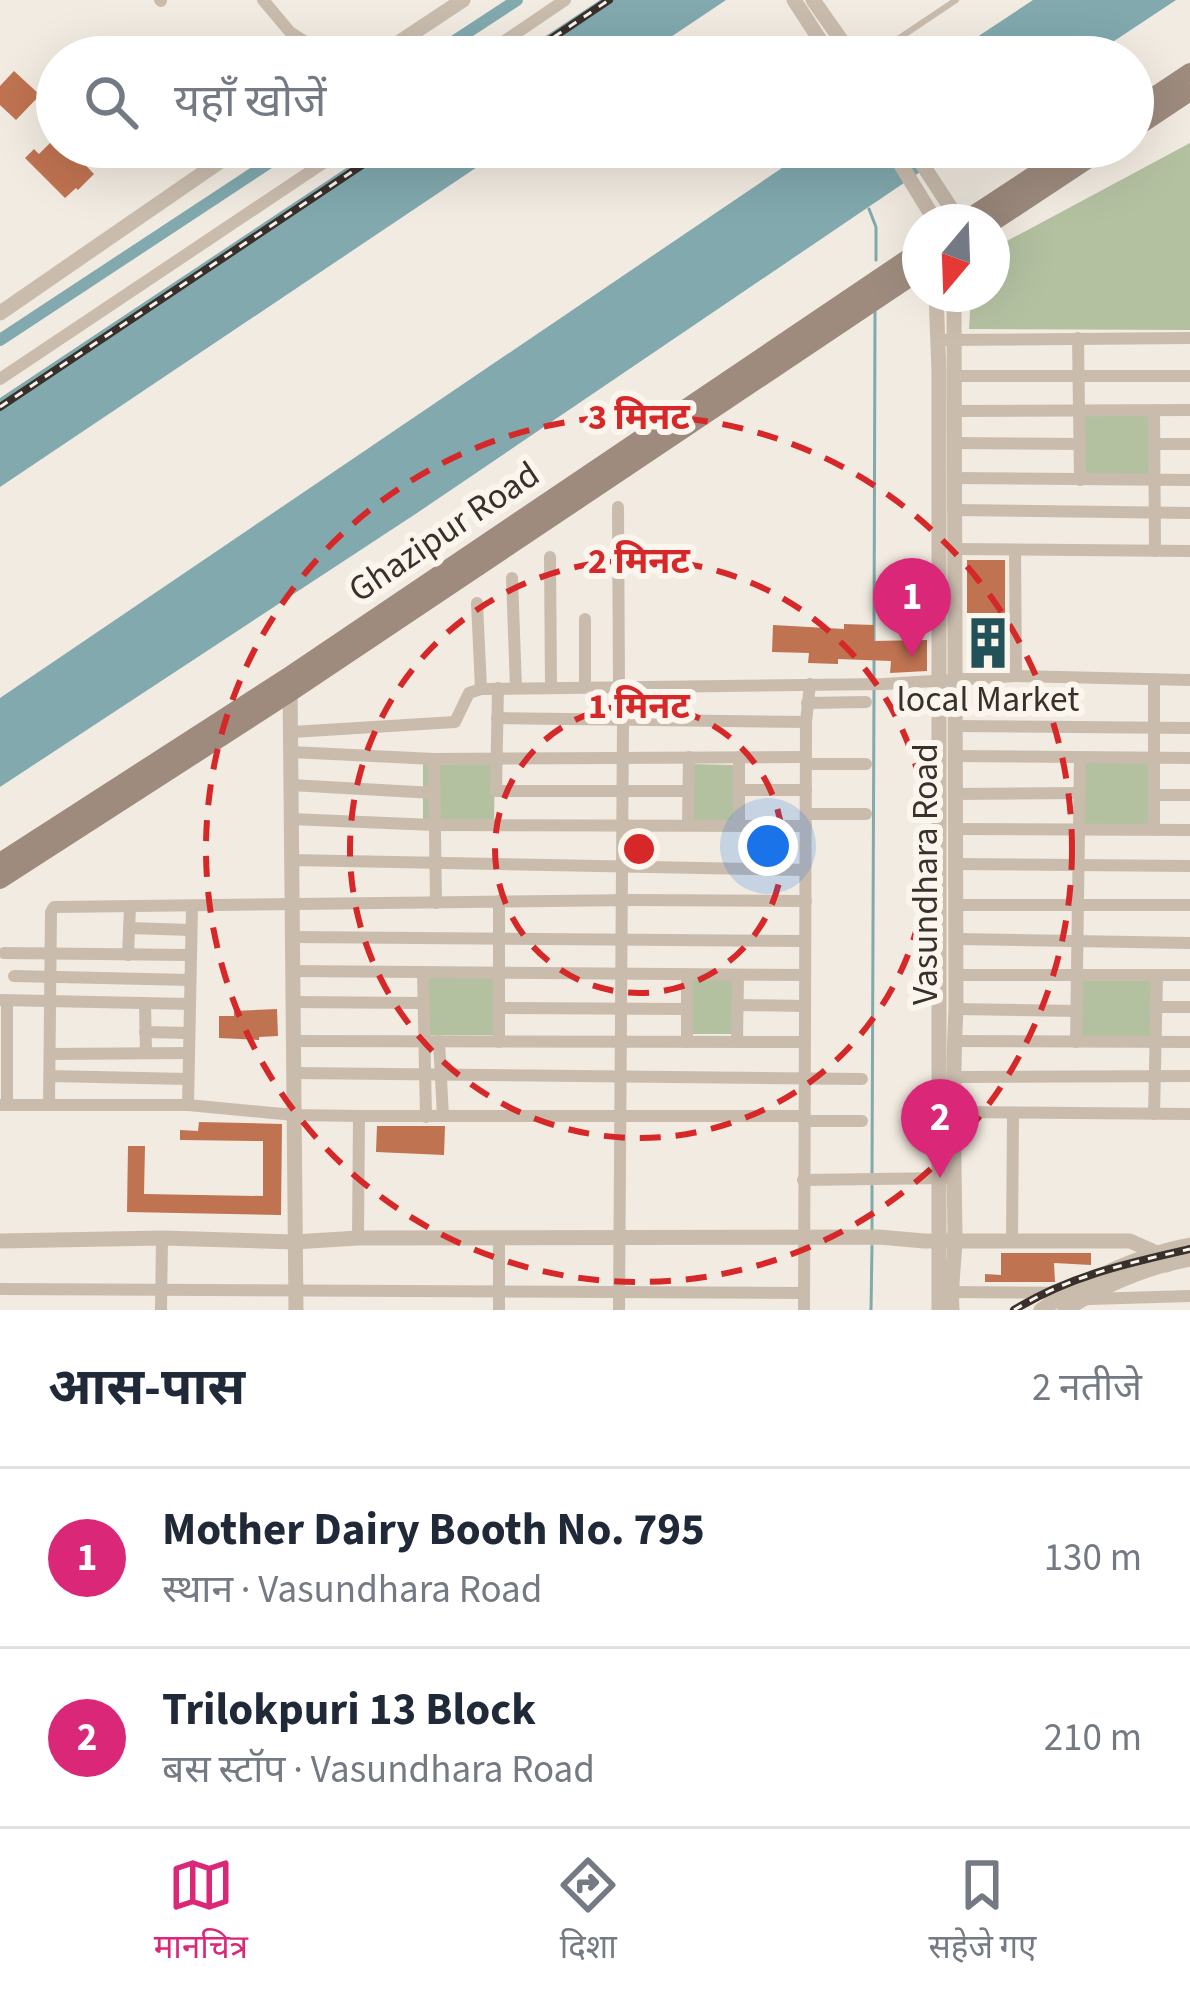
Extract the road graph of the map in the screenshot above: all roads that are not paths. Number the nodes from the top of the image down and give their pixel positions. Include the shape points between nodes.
1 (263, 0) edge
2 (463, 0) edge
3 (565, 0) edge
4 (794, 0) edge
5 (813, 0) edge
6 (956, 0) edge
7 (297, 36) edge
8 (409, 36) edge
9 (512, 36) edge
10 (817, 36) edge
11 (838, 36) edge
12 (902, 36) edge
13 (1190, 72) edge
14 (1190, 92) edge
15 (1154, 96) edge
16 (1154, 116) edge
17 (211, 168) edge
18 (316, 168) edge
19 (909, 168) edge
20 (920, 168) edge
21 (1044, 168) edge
22 (1075, 168) edge
23 (929, 190) junction
24 (932, 204) edge
25 (943, 204) edge
26 (989, 204) edge
27 (1010, 211) edge
28 (902, 262) edge
29 (902, 284) edge
30 (940, 312) edge
31 (951, 312) edge
32 (0, 313) edge
33 (1078, 338) junction
34 (1190, 338) edge
35 (946, 340) junction
36 (955, 376) junction
37 (1079, 376) junction
38 (1190, 376) edge
39 (0, 379) edge
40 (1079, 410) junction
41 (1154, 410) junction
42 (1190, 410) edge
43 (956, 411) junction
44 (954, 442) junction
45 (1080, 444) junction
46 (1154, 444) junction
47 (1190, 445) edge
48 (954, 478) junction
49 (1080, 480) junction
50 (1154, 480) junction
51 (1190, 481) edge
52 (618, 506) dead end
53 (953, 509) junction
54 (1154, 513) junction
55 (1190, 513) edge
56 (955, 549) junction
57 (1015, 550) junction
58 (1155, 551) junction
59 (1190, 551) edge
60 (550, 556) dead end
61 (512, 578) dead end
62 (477, 604) dead end
63 (585, 619) dead end
64 (1016, 676) junction
65 (947, 679) junction
66 (1154, 679) junction
67 (1190, 680) edge
68 (290, 684) junction
69 (810, 684) junction
70 (585, 687) junction
71 (623, 687) junction
72 (497, 688) junction
73 (516, 688) junction
74 (551, 688) junction
75 (482, 689) junction
76 (866, 702) dead end
77 (807, 703) junction
78 (496, 718) junction
79 (623, 720) junction
80 (806, 722) junction
81 (955, 726) junction
82 (1155, 728) junction
83 (1190, 728) edge
84 (292, 732) junction
85 (291, 752) junction
86 (954, 756) junction
87 (622, 757) junction
88 (689, 757) junction
89 (739, 757) junction
90 (496, 758) junction
91 (1080, 758) junction
92 (1154, 758) junction
93 (1190, 758) edge
94 (434, 759) junction
95 (806, 761) junction
96 (866, 764) dead end
97 (291, 785) junction
98 (688, 790) junction
99 (739, 790) junction
100 (806, 790) junction
101 (622, 791) junction
102 (434, 793) junction
103 (954, 794) junction
104 (1079, 794) junction
105 (1154, 794) junction
106 (1190, 795) edge
107 (866, 814) dead end
108 (291, 819) junction
109 (806, 820) junction
110 (434, 825) junction
111 (622, 825) junction
112 (688, 825) junction
113 (739, 826) junction
114 (954, 829) junction
115 (1079, 830) junction
116 (1154, 830) junction
117 (1190, 830) edge
118 (291, 860) junction
119 (0, 862) edge
120 (434, 864) junction
121 (955, 864) junction
122 (1078, 865) junction
123 (621, 866) junction
124 (1190, 866) edge
125 (805, 870) junction
126 (0, 880) edge
127 (621, 900) junction
128 (806, 901) junction
129 (499, 902) junction
130 (292, 903) junction
131 (436, 903) junction
132 (956, 905) junction
133 (1190, 905) edge
134 (1079, 906) junction
135 (130, 907) junction
136 (192, 907) junction
137 (129, 928) junction
138 (191, 930) junction
139 (292, 937) junction
140 (499, 939) junction
141 (956, 939) junction
142 (621, 940) junction
143 (805, 941) junction
144 (1078, 941) junction
145 (1190, 943) edge
146 (4, 953) dead end
147 (50, 954) junction
148 (128, 955) junction
149 (190, 955) junction
150 (292, 971) junction
151 (423, 972) junction
152 (500, 973) junction
153 (621, 974) junction
154 (687, 974) junction
155 (738, 975) junction
156 (805, 975) junction
157 (955, 975) junction
158 (14, 976) dead end
159 (1078, 976) junction
160 (1156, 976) junction
161 (1190, 976) edge
162 (50, 977) junction
163 (190, 980) junction
164 (3, 1000) edge
165 (50, 1001) junction
166 (292, 1002) junction
167 (145, 1003) junction
168 (422, 1003) junction
169 (190, 1004) junction
170 (738, 1005) junction
171 (804, 1006) junction
172 (1156, 1007) junction
173 (1190, 1007) edge
174 (499, 1008) junction
175 (620, 1009) junction
176 (686, 1009) junction
177 (956, 1010) junction
178 (1077, 1011) junction
179 (146, 1032) junction
180 (189, 1033) junction
181 (293, 1041) junction
182 (439, 1041) junction
183 (955, 1041) junction
184 (424, 1042) junction
185 (499, 1042) junction
186 (620, 1042) junction
187 (687, 1042) junction
188 (737, 1042) junction
189 (804, 1042) junction
190 (1076, 1042) junction
191 (1155, 1042) junction
192 (1190, 1042) edge
193 (4, 1053) edge
194 (146, 1053) junction
195 (189, 1053) junction
196 (50, 1054) junction
197 (293, 1072) junction
198 (425, 1074) junction
199 (441, 1074) junction
200 (50, 1076) junction
201 (1154, 1076) junction
202 (1190, 1076) edge
203 (620, 1077) junction
204 (955, 1077) junction
205 (188, 1079) junction
206 (804, 1079) junction
207 (862, 1079) dead end
208 (4, 1105) edge
209 (49, 1105) junction
210 (188, 1105) junction
211 (952, 1112) junction
212 (1013, 1113) junction
213 (1154, 1114) junction
214 (1190, 1114) edge
215 (294, 1115) junction
216 (359, 1116) junction
217 (443, 1116) junction
218 (620, 1116) junction
219 (426, 1117) junction
220 (804, 1119) junction
221 (862, 1121) dead end
222 (946, 1178) junction
223 (803, 1180) junction
224 (803, 1237) junction
225 (162, 1238) junction
226 (358, 1238) junction
227 (499, 1238) junction
228 (619, 1238) junction
229 (1012, 1240) junction
230 (0, 1241) edge
231 (946, 1241) junction
232 (294, 1242) junction
233 (1190, 1245) edge
234 (1162, 1259) junction
235 (1190, 1259) edge
236 (0, 1289) edge
237 (161, 1290) junction
238 (296, 1290) junction
239 (500, 1292) junction
240 (620, 1292) junction
241 (950, 1292) junction
242 (804, 1293) junction
243 (1190, 1296) edge
244 (1072, 1301) edge
245 (161, 1310) edge
246 (296, 1310) edge
247 (499, 1310) edge
248 (620, 1310) edge
249 (804, 1310) edge
250 (939, 1310) edge
251 (952, 1310) edge
252 (1041, 1310) edge

1 - 7 street
2 - 8 street
3 - 9 street
4 - 10 street
5 - 11 street
6 - 12 lane
13 - 15 main road
14 - 16 main road
17 - 32 street
18 - 39 street
19 - 23 street
20 - 23 street
21 - 26 main road
22 - 27 main road
23 - 24 street
23 - 25 street
28 - 68 main road, Ghazipur Road
29 - 68 main road, Ghazipur Road
30 - 35 street, Vasundhara Road
31 - 35 street, Vasundhara Road
33 - 34 street
33 - 35 street
33 - 37 street
35 - 36 street, Vasundhara Road
35 - 65 street, Vasundhara Road
36 - 37 street
36 - 43 street, Vasundhara Road
37 - 38 street
37 - 40 street
40 - 41 street
40 - 43 street
40 - 45 street
41 - 42 street
41 - 46 street
43 - 44 street, Vasundhara Road
44 - 45 street
44 - 48 street, Vasundhara Road
45 - 49 street
46 - 47 street
46 - 50 street
48 - 49 street
48 - 53 street, Vasundhara Road
49 - 50 street
50 - 51 street
50 - 54 street
52 - 71 street
53 - 54 street
53 - 56 street, Vasundhara Road
54 - 55 street
54 - 58 street
56 - 57 street
56 - 65 street, Vasundhara Road
57 - 58 street
57 - 64 street
58 - 59 street
60 - 74 street
61 - 73 street
62 - 75 street
63 - 70 street
64 - 65 street
64 - 66 street
65 - 69 street
65 - 81 street, Vasundhara Road
65 - 222 street, Vasundhara Road
66 - 67 street
66 - 82 street
68 - 84 street
68 - 119 main road, Ghazipur Road
68 - 126 main road, Ghazipur Road
69 - 71 street
69 - 77 street
70 - 71 street
70 - 74 street
71 - 79 street
72 - 73 street
72 - 75 street
72 - 78 street
73 - 74 street
75 - 84 street via 469,693 455,722
76 - 77 street
77 - 80 street
78 - 79 street
78 - 90 street
79 - 80 street
79 - 87 street
80 - 95 street
81 - 82 street
81 - 86 street, Vasundhara Road
82 - 83 street
82 - 92 street
84 - 85 street
85 - 94 street
85 - 97 street
86 - 91 street
86 - 103 street, Vasundhara Road
87 - 88 street
87 - 90 street
87 - 101 street
88 - 89 street
88 - 98 street
89 - 95 street
89 - 99 street
90 - 94 street
90 - 101 street via 496,791
91 - 92 street
91 - 104 street
92 - 93 street
92 - 105 street
94 - 102 street
95 - 96 street
95 - 100 street
97 - 102 street
97 - 108 street
98 - 101 street
98 - 112 street
99 - 100 street
99 - 113 street
100 - 109 street
101 - 111 street
102 - 110 street
103 - 104 street
103 - 114 street, Vasundhara Road
104 - 115 street
105 - 106 street
105 - 116 street
107 - 109 street
108 - 110 street
108 - 118 street
109 - 113 street
109 - 125 street
110 - 111 street
110 - 120 street
111 - 112 street
111 - 123 street
112 - 113 street
114 - 115 street
114 - 121 street, Vasundhara Road
115 - 116 street
115 - 122 street
116 - 117 street
118 - 120 street
118 - 130 street
120 - 123 street
120 - 131 street
121 - 122 street
121 - 132 street, Vasundhara Road
122 - 124 street
122 - 134 street
123 - 125 street
123 - 127 street
125 - 128 street
127 - 128 street
127 - 129 street
127 - 142 street
128 - 143 street
129 - 131 street
129 - 140 street
130 - 131 street
130 - 136 street
130 - 139 street
132 - 134 street
132 - 141 street, Vasundhara Road
133 - 134 street
134 - 144 street
135 - 136 street
135 - 137 street
135 - 147 street via 54,907
136 - 138 street
137 - 138 street
137 - 148 street
138 - 149 street
139 - 140 street
139 - 150 street
140 - 142 street
140 - 152 street
141 - 144 street
141 - 157 street, Vasundhara Road
142 - 143 street
142 - 153 street
143 - 156 street
144 - 145 street
144 - 159 street
146 - 147 street
147 - 148 street
147 - 162 street
148 - 149 street
149 - 163 street
150 - 151 street
150 - 166 street
151 - 152 street
151 - 168 street
152 - 153 street
152 - 174 street
153 - 154 street
153 - 175 street
154 - 155 street
154 - 176 street
155 - 156 street
155 - 170 street
156 - 171 street
157 - 159 street
157 - 177 street, Vasundhara Road
158 - 162 street
159 - 160 street
159 - 178 street
160 - 161 street
160 - 172 street
162 - 163 street
162 - 165 street
163 - 169 street
164 - 165 street
164 - 193 street
165 - 167 street
165 - 196 street
166 - 168 street
166 - 181 street
167 - 169 street
167 - 179 street
168 - 184 street
169 - 180 street
170 - 171 street
170 - 188 street
171 - 189 street
172 - 173 street
172 - 191 street
174 - 175 street
174 - 185 street
175 - 176 street
175 - 186 street
176 - 187 street
177 - 178 street
177 - 183 street, Vasundhara Road
178 - 190 street
179 - 180 street
179 - 194 street
180 - 195 street
181 - 184 street
181 - 197 street
182 - 184 street
182 - 185 street
182 - 199 street
183 - 190 street
183 - 204 street, Vasundhara Road
184 - 198 street
185 - 186 street
186 - 187 street
186 - 203 street
187 - 188 street
188 - 189 street
189 - 206 street
190 - 191 street
191 - 192 street
191 - 201 street
193 - 208 street
194 - 195 street
194 - 196 street
195 - 205 street
196 - 200 street
197 - 198 street
197 - 215 street
198 - 199 street
198 - 219 street
199 - 203 street
199 - 217 street
200 - 205 street
200 - 209 street
201 - 202 street
201 - 204 street
201 - 213 street
203 - 206 street
203 - 218 street
204 - 211 street, Vasundhara Road
205 - 210 street
206 - 207 street
206 - 220 street
208 - 209 street
209 - 210 street
210 - 215 street
211 - 212 street
211 - 222 street, Vasundhara Road
212 - 213 street
212 - 229 street
213 - 214 street
215 - 216 street
215 - 232 street
216 - 219 street
216 - 226 street
217 - 218 street
217 - 219 street
218 - 220 street
218 - 228 street
220 - 221 street
220 - 223 street
222 - 223 street
222 - 231 street, Vasundhara Road
223 - 224 street
224 - 228 street
224 - 231 street
224 - 242 street
225 - 230 street
225 - 232 street
225 - 237 street
226 - 227 street
226 - 232 street
227 - 228 street
227 - 239 street
228 - 240 street
229 - 231 street
229 - 234 street via 1130,1241
231 - 241 street, Vasundhara Road
231 - 250 street, Vasundhara Road
232 - 238 street
233 - 234 street
234 - 235 street
234 - 244 street
236 - 237 street
237 - 238 street
237 - 245 street
238 - 239 street
238 - 246 street
239 - 240 street
239 - 247 street
240 - 242 street
240 - 248 street
241 - 244 street
241 - 251 street, Vasundhara Road
242 - 249 street
243 - 244 street
244 - 252 street

